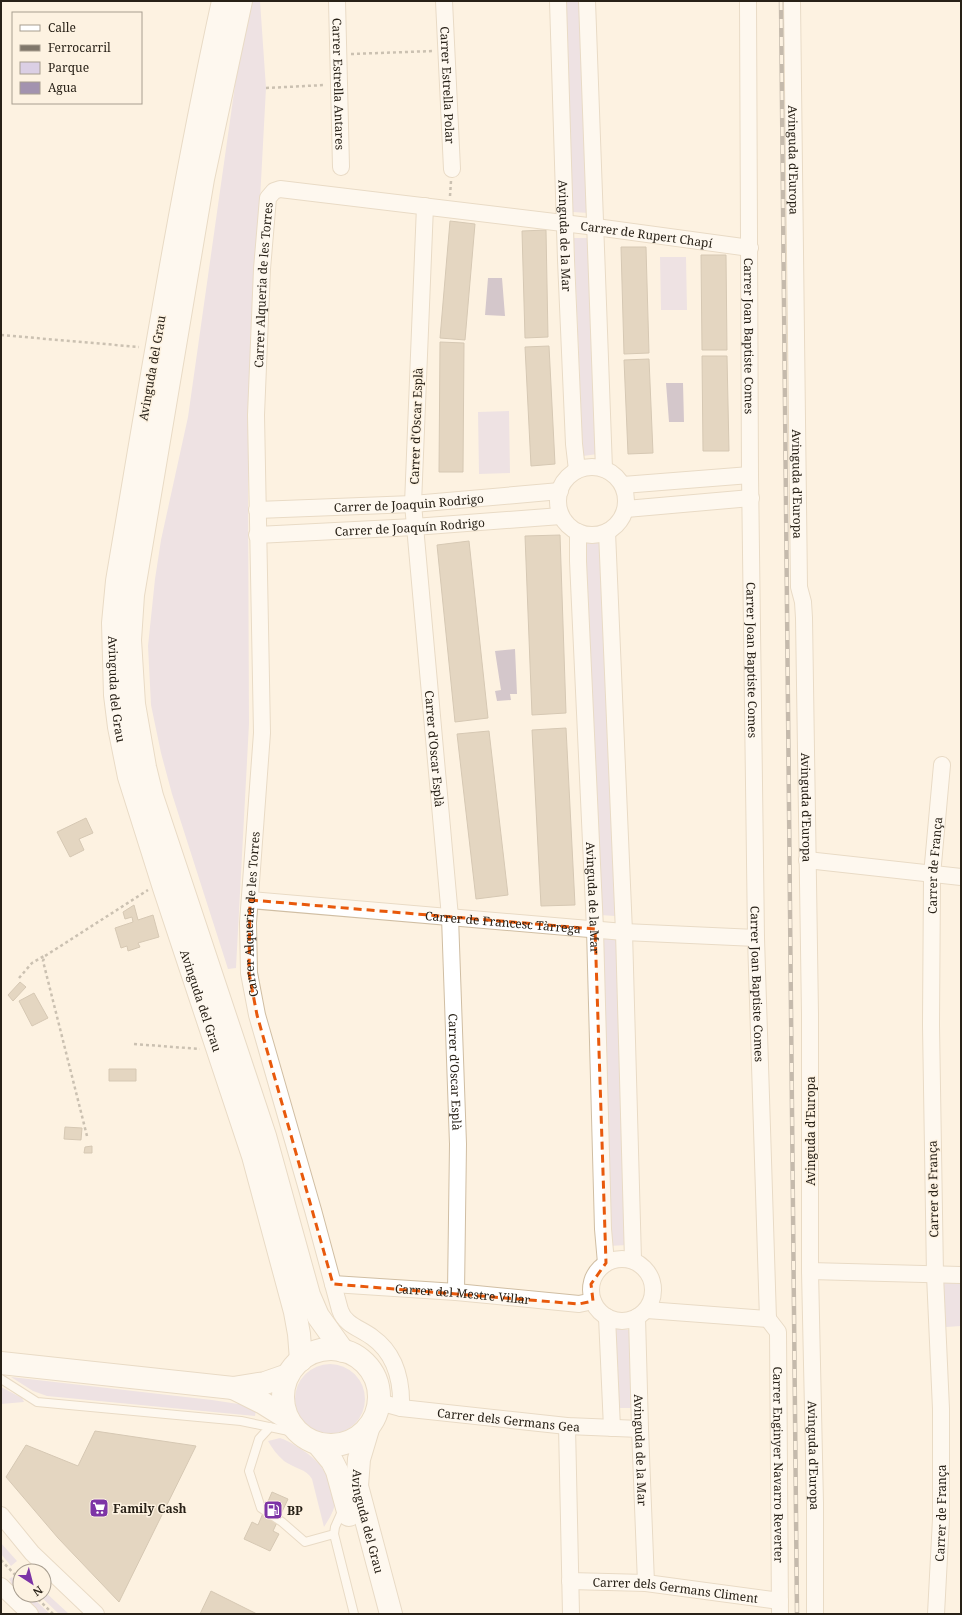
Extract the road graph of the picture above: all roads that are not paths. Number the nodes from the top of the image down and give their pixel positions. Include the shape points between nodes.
1 (223, 1) edge
2 (241, 1) edge
3 (337, 1) edge
4 (444, 1) edge
5 (558, 1) edge
6 (587, 1) edge
7 (748, 1) edge
8 (792, 1) edge
9 (341, 168) dead end
10 (452, 169) road end
11 (425, 206) junction
12 (564, 223) junction
13 (596, 227) junction
14 (750, 248) junction
15 (604, 469) junction
16 (577, 470) junction
17 (750, 475) junction
18 (623, 485) junction
19 (560, 491) junction
20 (751, 498) junction
21 (413, 504) junction
22 (257, 510) junction
23 (626, 510) junction
24 (561, 516) junction
25 (414, 527) junction
26 (578, 532) junction
27 (608, 532) junction
28 (257, 535) junction
29 (942, 765) dead end
30 (807, 860) junction
31 (932, 875) junction
32 (961, 878) edge
33 (250, 900) junction
34 (450, 917) junction
35 (595, 929) junction
36 (624, 932) junction
37 (756, 938) junction
38 (633, 1260) junction
39 (606, 1263) junction
40 (810, 1272) junction
41 (935, 1275) junction
42 (961, 1275) edge
43 (333, 1284) junction
44 (456, 1292) junction
45 (593, 1301) junction
46 (642, 1314) junction
47 (607, 1317) junction
48 (768, 1319) junction
49 (343, 1351) junction
50 (1, 1363) edge
51 (294, 1368) junction
52 (1, 1379) edge
53 (232, 1388) junction
54 (379, 1402) junction
55 (401, 1408) junction
56 (285, 1426) junction
57 (567, 1426) junction
58 (612, 1428) junction
59 (368, 1429) junction
60 (640, 1429) junction
61 (318, 1444) junction
62 (346, 1503) junction
63 (1, 1515) edge
64 (334, 1534) junction
65 (570, 1581) junction
66 (646, 1583) junction
67 (1, 1586) edge
68 (780, 1607) edge
69 (30, 1614) edge
70 (96, 1614) edge
71 (354, 1614) edge
72 (376, 1614) edge
73 (391, 1614) edge
74 (571, 1614) edge
75 (815, 1614) edge
76 (936, 1614) edge

1 - 51 main road, Avinguda del Grau via 202,98 156,349 117,581 113,623 113,666 118,721 131,785 253,1156 295,1312 299,1334
2 - 49 main road, Avinguda del Grau via 203,179 145,517 131,617 132,687 138,735 152,796 265,1136 309,1295 318,1316
3 - 9 street, Carrer Estrella Antares
4 - 10 street, Carrer Estrella Polar
5 - 12 street, Avinguda de la Mar
6 - 13 street
7 - 14 street, Carrer Joan Baptiste Comes
8 - 30 street, Avinguda d'Europa via 799,587 804,618
11 - 12 street, Carrer de Rupert Chapí
11 - 21 street, Carrer d'Oscar Esplà
11 - 22 street, Carrer Alqueria de les Torres via 280,189 268,198 256,415
12 - 13 street, Carrer de Rupert Chapí
12 - 16 street, Avinguda de la Mar
13 - 14 street, Carrer de Rupert Chapí
13 - 15 street
14 - 17 street, Carrer Joan Baptiste Comes
15 - 16 street via 592,467
15 - 18 street via 612,472
16 - 19 street via 564,482
17 - 18 street
17 - 20 street, Carrer Joan Baptiste Comes
18 - 23 street via 626,493
19 - 21 street, Carrer de Joaquin Rodrigo
19 - 24 street via 558,503
20 - 23 street
20 - 37 street, Carrer Joan Baptiste Comes
21 - 22 street, Carrer de Joaquin Rodrigo
21 - 25 street, Carrer d'Oscar Esplà
22 - 28 street, Carrer Alqueria de les Torres
23 - 27 street via 622,519
24 - 25 street, Carrer de Joaquín Rodrigo
24 - 26 street
25 - 28 street, Carrer de Joaquín Rodrigo
25 - 34 street, Carrer d'Oscar Esplà
26 - 27 street via 591,535
26 - 35 street, Avinguda de la Mar
27 - 36 street
28 - 33 street, Carrer Alqueria de les Torres via 262,733
29 - 31 street, Carrer de França
30 - 31 street
30 - 40 street, Avinguda d'Europa
31 - 32 street
31 - 41 street, Carrer de França via 931,1024
33 - 34 street, Carrer de Francesc Tàrrega
33 - 43 street, Carrer Alqueria de les Torres via 248,923 252,993
34 - 35 street, Carrer de Francesc Tàrrega
34 - 44 street, Carrer d'Oscar Esplà via 458,1144
35 - 36 street, Carrer de Francesc Tàrrega
35 - 39 street, Avinguda de la Mar
36 - 37 street, Carrer de Francesc Tàrrega
36 - 38 street
37 - 48 street, Carrer Joan Baptiste Comes
38 - 39 street via 620,1258
38 - 46 street via 645,1268 654,1290
39 - 45 street via 594,1275 591,1284
40 - 41 street
40 - 75 street, Avinguda d'Europa
41 - 42 street
41 - 76 street, Carrer de França via 941,1409 941,1519
43 - 44 street, Carrer del Mestre Villar
43 - 55 street via 344,1318 352,1326 372,1337 391,1359 400,1383
44 - 45 street, Carrer del Mestre Villar via 579,1304
45 - 47 street via 596,1308
46 - 47 street via 622,1321
46 - 48 street
46 - 60 street, Avinguda de la Mar
47 - 58 street
48 - 68 street, Carrer Enginyer Navarro Reverter via 778,1332
49 - 51 main road via 328,1349 314,1352
49 - 54 main road via 367,1364 379,1388
50 - 53 main road
51 - 53 main road via 265,1383
51 - 56 main road via 284,1388
52 - 56 lane via 37,1402
53 - 56 main road via 263,1403
54 - 55 street, Carrer dels Germans Gea
54 - 59 main road via 376,1416
55 - 57 street, Carrer dels Germans Gea
56 - 61 main road
56 - 64 lane via 259,1439 249,1470 261,1508 305,1542
57 - 58 street, Carrer dels Germans Gea
57 - 65 street
58 - 60 street, Carrer dels Germans Gea
59 - 61 main road via 358,1438 345,1444
59 - 73 main road, Avinguda del Grau via 359,1459 357,1486
60 - 66 street, Avinguda de la Mar
61 - 62 main road, Avinguda del Grau via 337,1471
62 - 64 lane
62 - 72 main road, Avinguda del Grau
63 - 70 street via 32,1553
64 - 71 lane
65 - 66 street, Carrer dels Germans Climent
65 - 74 street
66 - 68 street, Carrer dels Germans Climent
67 - 69 street

